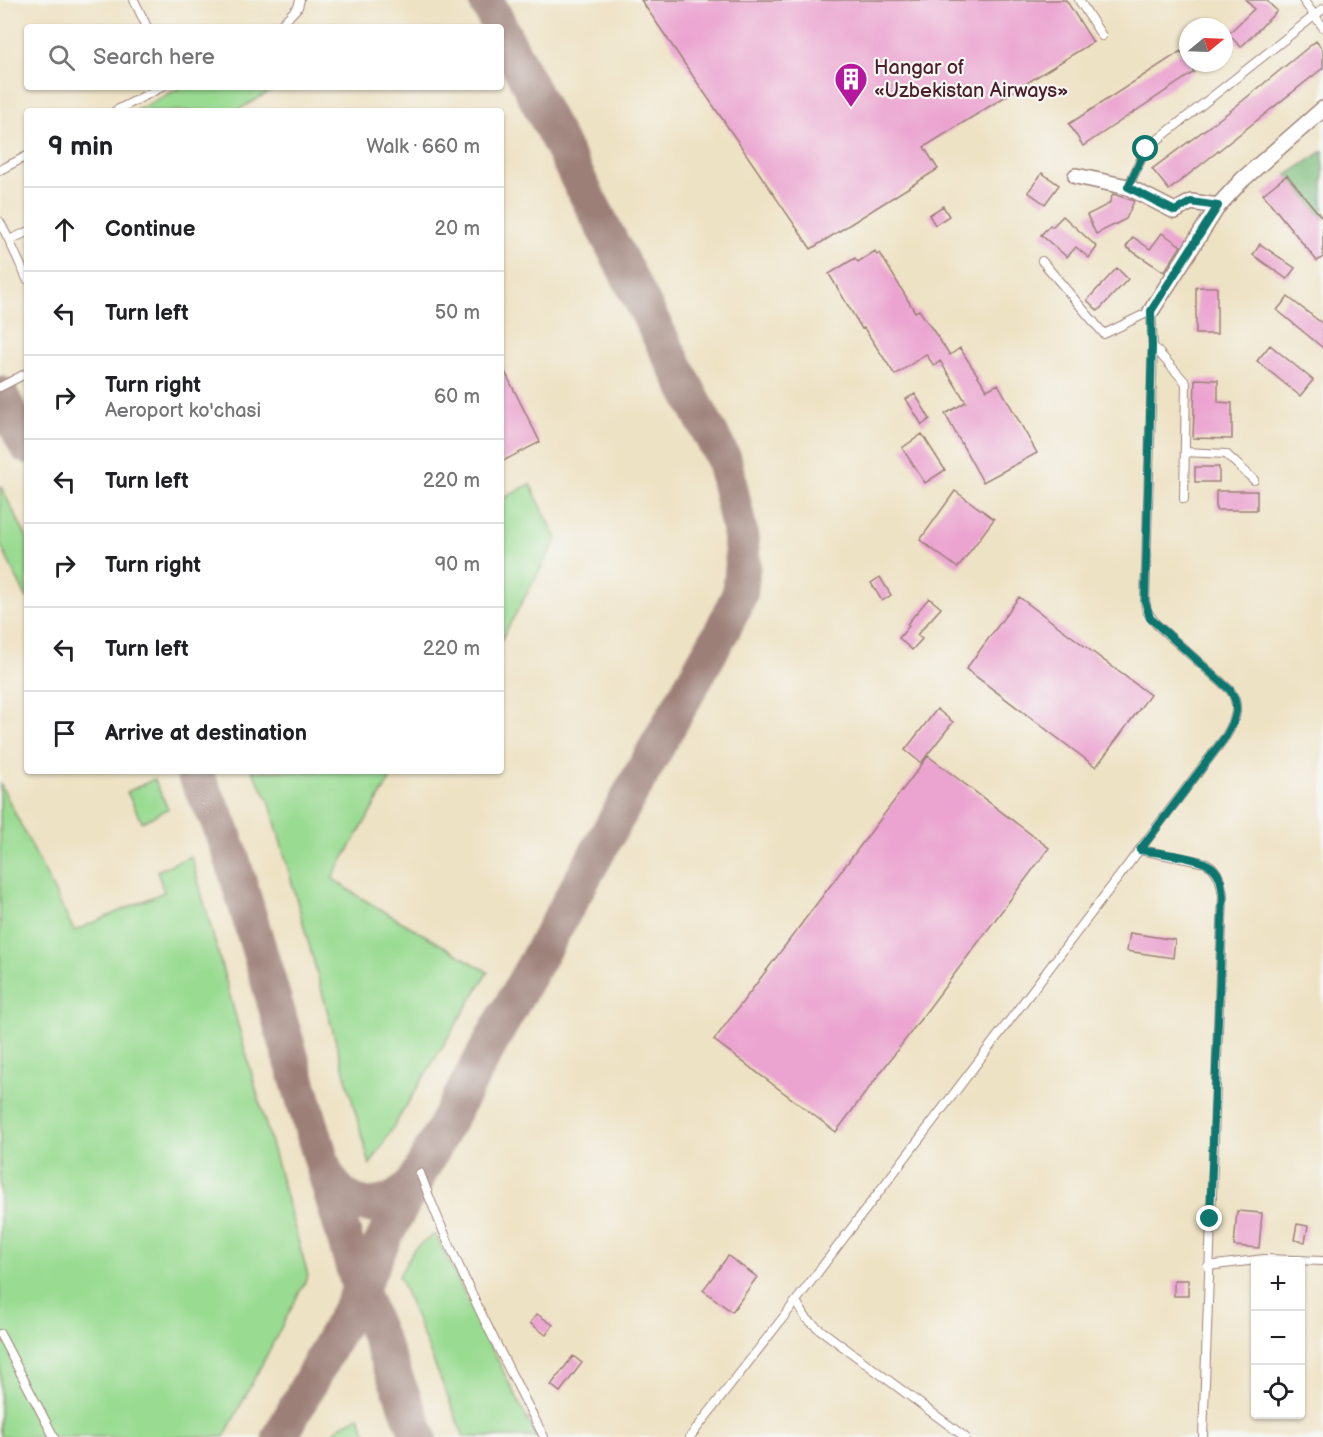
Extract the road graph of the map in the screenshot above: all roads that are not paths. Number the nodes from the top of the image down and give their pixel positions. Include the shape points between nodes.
1 (134, 0) edge
2 (300, 0) edge
3 (1079, 0) edge
4 (1304, 0) edge
5 (1323, 9) edge
6 (1315, 16) junction
7 (146, 24) edge
8 (282, 24) edge
9 (1323, 27) edge
10 (1102, 36) dead end
11 (156, 90) edge
12 (121, 108) edge
13 (1323, 109) edge
14 (24, 158) edge
15 (0, 170) edge
16 (1076, 176) dead end
17 (1128, 187) junction
18 (1218, 206) junction
19 (0, 222) edge
20 (24, 233) edge
21 (9, 240) junction
22 (1041, 261) dead end
23 (24, 272) edge
24 (1151, 311) junction
25 (1152, 346) junction
26 (24, 375) edge
27 (0, 387) edge
28 (1185, 452) junction
29 (1254, 480) dead end
30 (1184, 499) dead end
31 (1140, 850) junction
32 (420, 1173) dead end
33 (1323, 1261) edge
34 (1208, 1266) junction
35 (796, 1301) junction
36 (0, 1334) edge
37 (54, 1437) edge
38 (544, 1437) edge
39 (690, 1437) edge
40 (965, 1437) edge
41 (1203, 1437) edge

1 - 7 lane
2 - 8 lane
3 - 10 lane
4 - 6 lane
5 - 6 lane
6 - 9 lane
6 - 17 lane via 1146,149
11 - 12 lane
13 - 18 street
14 - 15 lane
16 - 17 street
17 - 18 street via 1175,211 1191,202
18 - 24 street
19 - 21 lane
20 - 21 lane
21 - 23 lane
22 - 24 lane via 1104,334
24 - 25 lane
25 - 28 lane via 1186,383
25 - 31 lane via 1147,611 1156,624 1230,690 1237,707 1226,736
26 - 27 lane
28 - 29 lane via 1226,454
28 - 30 lane
31 - 34 lane via 1206,863 1216,871 1222,886
31 - 35 lane
32 - 38 lane via 441,1230
33 - 34 lane via 1264,1259
34 - 41 lane
35 - 39 lane
35 - 40 lane via 818,1328
36 - 37 lane

